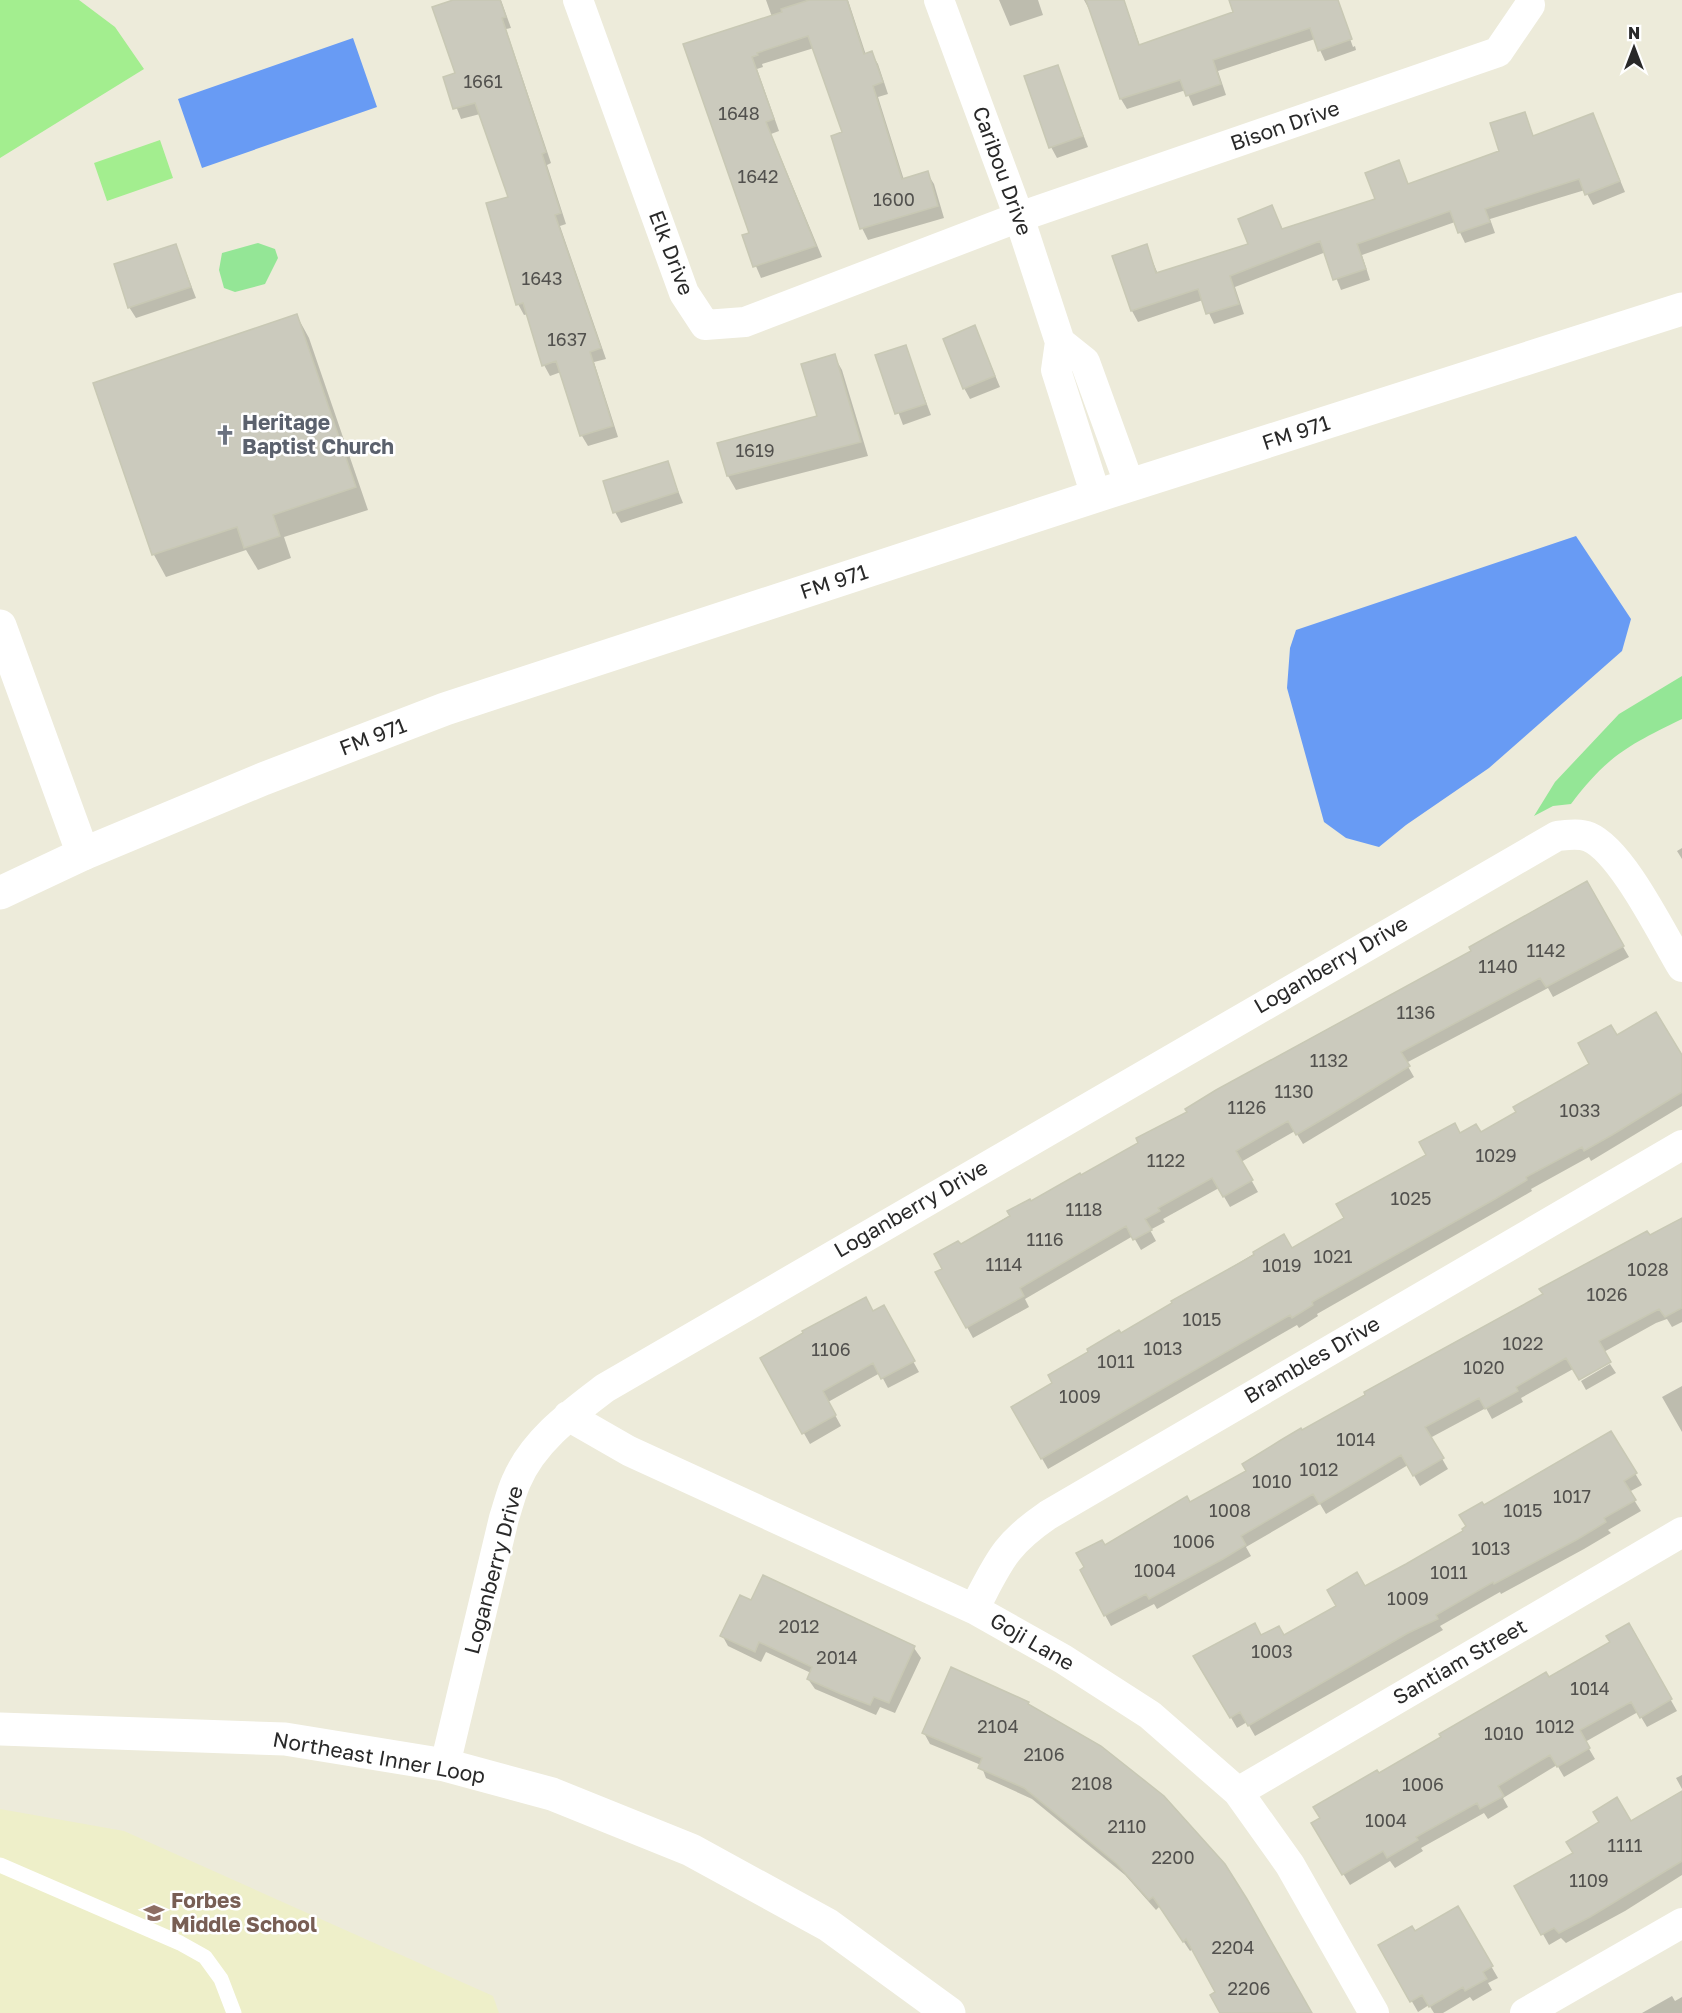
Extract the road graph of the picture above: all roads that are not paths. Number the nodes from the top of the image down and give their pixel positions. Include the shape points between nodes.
1 (578, 0) edge
2 (939, 0) edge
3 (1530, 5) dead end
4 (1019, 217) junction
5 (1682, 309) edge
6 (1060, 342) junction
7 (1130, 486) junction
8 (1096, 496) junction
9 (0, 626) edge
10 (83, 854) junction
11 (0, 893) edge
12 (1682, 967) edge
13 (1682, 1144) edge
14 (568, 1416) junction
15 (1682, 1532) edge
16 (974, 1608) junction
17 (0, 1729) edge
18 (445, 1765) junction
19 (1238, 1792) junction
20 (0, 1865) edge
21 (1682, 1923) edge
22 (234, 2013) edge
23 (949, 2013) edge
24 (1374, 2013) edge
25 (1525, 2013) edge

1 - 4 street, Elk Drive via 684,293 705,326 745,322
2 - 4 street, Caribou Drive
3 - 4 street, Bison Drive via 1498,52
4 - 6 street, Caribou Drive
5 - 7 main road, FM 971 / FM 971
6 - 7 street via 1085,362
6 - 8 street, Caribou Drive via 1056,370
7 - 8 main road, FM 971 / FM 971
8 - 10 main road, FM 971 / FM 971 via 445,710 263,779
9 - 10 main road
10 - 11 main road, FM 971 / FM 971
12 - 14 street, Loganberry Drive via 1609,850 1589,837 1557,837 680,1342
13 - 16 street, Brambles Drive via 1048,1515 1020,1534 1003,1552
14 - 16 street, Goji Lane via 629,1451
14 - 18 street, Loganberry Drive via 536,1448 516,1481
15 - 19 street, Santiam Street
16 - 19 street, Goji Lane via 1150,1715
17 - 18 main road, Northeast Inner Loop via 285,1738
18 - 23 main road, Northeast Inner Loop via 552,1794 691,1850 828,1925
19 - 24 street, Goji Lane via 1290,1865
20 - 22 lane via 205,1957 220,1979
21 - 25 street

